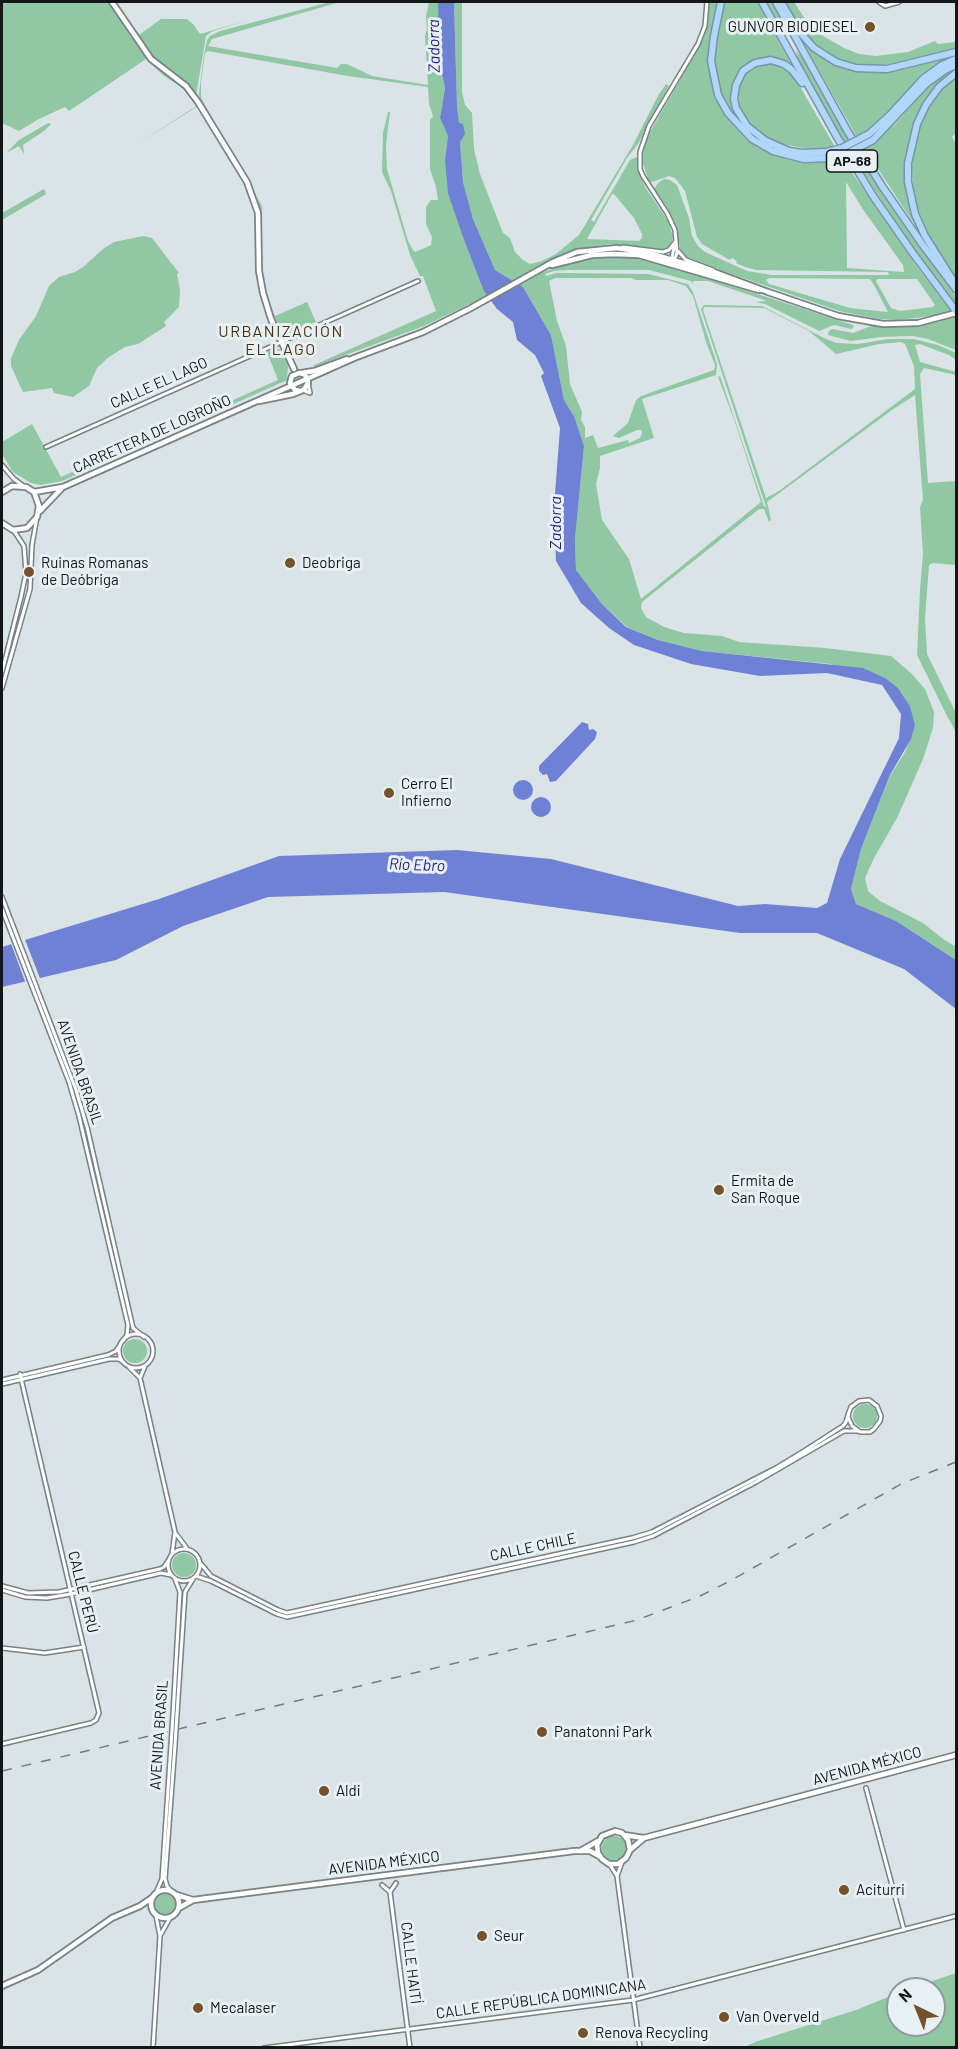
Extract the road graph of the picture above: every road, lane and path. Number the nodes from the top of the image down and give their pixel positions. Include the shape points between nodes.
1 (112, 2) edge
2 (706, 2) edge
3 (721, 2) edge
4 (762, 2) edge
5 (776, 2) edge
6 (781, 2) edge
7 (879, 2) edge
8 (899, 2) edge
9 (957, 52) edge
10 (957, 59) edge
11 (957, 65) edge
12 (957, 73) edge
13 (837, 137) junction
14 (871, 137) junction
15 (676, 241) junction
16 (617, 248) junction
17 (677, 250) junction
18 (639, 255) junction
19 (673, 259) junction
20 (544, 268) junction
21 (715, 274) junction
22 (418, 281) dead end
23 (956, 289) edge
24 (957, 312) edge
25 (281, 341) junction
26 (354, 358) junction
27 (294, 369) junction
28 (301, 373) junction
29 (292, 376) junction
30 (307, 381) junction
31 (291, 386) junction
32 (301, 390) junction
33 (251, 404) junction
34 (46, 447) dead end
35 (2, 465) edge
36 (26, 487) junction
37 (63, 487) junction
38 (2, 492) edge
39 (34, 492) junction
40 (38, 515) junction
41 (2, 525) edge
42 (13, 530) junction
43 (12, 642) junction
44 (2, 672) edge
45 (2, 688) edge
46 (2, 897) edge
47 (2, 909) edge
48 (123, 1296) junction
49 (144, 1337) junction
50 (123, 1341) junction
51 (120, 1346) junction
52 (122, 1361) junction
53 (146, 1365) junction
54 (129, 1367) junction
55 (21, 1376) junction
56 (140, 1378) junction
57 (2, 1382) edge
58 (849, 1412) junction
59 (860, 1432) junction
60 (175, 1532) junction
61 (188, 1549) junction
62 (172, 1554) junction
63 (168, 1561) junction
64 (201, 1564) junction
65 (171, 1575) junction
66 (194, 1578) junction
67 (175, 1579) junction
68 (2, 1588) edge
69 (70, 1592) junction
70 (84, 1647) junction
71 (2, 1648) edge
72 (175, 1715) junction
73 (2, 1744) edge
74 (173, 1745) junction
75 (957, 1755) edge
76 (866, 1788) dead end
77 (624, 1835) junction
78 (644, 1838) junction
79 (598, 1841) junction
80 (579, 1850) junction
81 (630, 1850) junction
82 (599, 1856) junction
83 (622, 1862) junction
84 (609, 1864) junction
85 (617, 1876) junction
86 (396, 1883) dead end
87 (382, 1885) dead end
88 (171, 1891) junction
89 (390, 1892) junction
90 (154, 1895) junction
91 (177, 1895) junction
92 (193, 1900) junction
93 (140, 1906) junction
94 (179, 1908) junction
95 (155, 1915) junction
96 (957, 1916) edge
97 (170, 1918) junction
98 (904, 1930) junction
99 (160, 1936) junction
100 (2, 1986) edge
101 (633, 2000) junction
102 (408, 2029) junction
103 (153, 2048) edge
104 (264, 2048) edge
105 (410, 2048) edge
106 (640, 2048) edge

1 - 25 main road via 151,59 186,86 247,182 258,213 263,293
2 - 15 street via 705,26 698,44 649,126 640,152 640,169 672,221
3 - 14 highway, bridge via 711,61 718,95 728,113 752,139 773,151 804,159 846,154
4 - 13 highway, AP-68
5 - 23 highway, AP-68 via 876,177
6 - 9 highway via 814,48 836,62 856,68 887,69
7 - 8 street via 885,6
10 - 14 highway via 923,79
11 - 14 highway via 927,83
12 - 23 highway via 939,87 926,105 917,123 908,163 915,214
13 - 14 highway, bridge via 826,126 799,78 784,64 763,60 743,70 736,85 736,108 747,126 766,141 802,153 826,152
13 - 24 highway, AP-68 via 905,243
15 - 16 street via 663,252
15 - 17 street
15 - 19 street
16 - 19 main road
16 - 20 main road via 577,252
17 - 19 street
17 - 21 street via 686,260
18 - 19 street
18 - 20 main road via 592,255
18 - 21 main road
19 - 21 main road
20 - 26 main road, CARRETERA DE LOGROÑO via 423,332
21 - 24 main road via 838,316 865,321 896,324
22 - 25 street, CALLE EL LAGO
25 - 27 main road
25 - 34 street, CALLE EL LAGO
26 - 28 main road, CARRETERA DE LOGROÑO
26 - 30 main road, CARRETERA DE LOGROÑO
27 - 28 main road
27 - 29 main road
28 - 29 main road, CARRETERA DE LOGROÑO
28 - 30 main road
29 - 31 main road
30 - 31 main road, CARRETERA DE LOGROÑO
30 - 32 main road
31 - 32 main road
31 - 33 main road, CARRETERA DE LOGROÑO
32 - 33 main road, CARRETERA DE LOGROÑO
33 - 37 main road, CARRETERA DE LOGROÑO
35 - 36 street
36 - 38 main road via 12,486
36 - 39 main road
37 - 39 main road, CARRETERA DE LOGROÑO
37 - 40 main road, CARRETERA DE LOGROÑO
39 - 40 main road
40 - 42 main road via 27,528
40 - 43 street via 31,583
41 - 42 main road
42 - 43 street via 24,546 26,564
43 - 44 street
43 - 45 street
46 - 48 street, AVENIDA BRASIL via 76,1090
47 - 48 street, AVENIDA BRASIL via 77,1107
48 - 49 street via 133,1328
48 - 50 street via 128,1329
49 - 50 street via 135,1335
49 - 53 street via 152,1351
50 - 51 street
51 - 52 street
51 - 55 street via 108,1355
52 - 54 street
52 - 55 street via 109,1359
53 - 54 street
53 - 56 street
54 - 56 street
55 - 57 street
55 - 69 street, CALLE PERÚ
56 - 60 street
58 - 59 street via 849,1422
58 - 59 street via 855,1403 864,1400 874,1402 880,1410 878,1425 870,1432
58 - 64 street, CALLE CHILE via 840,1429 776,1468 652,1532 632,1538 287,1612 212,1577
59 - 66 street, CALLE CHILE via 842,1432 648,1538 458,1580 287,1617 211,1581
60 - 61 street
60 - 62 street
61 - 62 street
61 - 64 street via 197,1554
62 - 63 street
63 - 65 street
63 - 69 street via 160,1569
64 - 66 street
65 - 67 street
65 - 69 street via 161,1573
66 - 67 street
66 - 72 street, AVENIDA BRASIL via 185,1592
67 - 72 street, AVENIDA BRASIL via 180,1592
68 - 69 street via 39,1594
69 - 70 street, CALLE PERÚ
70 - 71 street via 45,1653
70 - 73 street, CALLE PERÚ via 99,1710 96,1720
72 - 74 street, AVENIDA BRASIL, bridge
74 - 88 street, AVENIDA BRASIL via 165,1879
74 - 90 street, AVENIDA BRASIL via 162,1879
75 - 78 main road, AVENIDA MÉXICO
76 - 98 street
77 - 78 main road, AVENIDA MÉXICO
77 - 79 main road via 609,1832
77 - 81 main road
78 - 81 main road, AVENIDA MÉXICO
79 - 80 main road, AVENIDA MÉXICO
79 - 82 main road
80 - 82 main road, AVENIDA MÉXICO
80 - 92 main road, AVENIDA MÉXICO
81 - 83 main road
82 - 84 main road
83 - 84 main road
83 - 85 street
84 - 85 street
85 - 101 street
86 - 89 street
87 - 89 street
88 - 90 main road
88 - 91 main road
89 - 102 street, CALLE HAITÍ
90 - 93 main road
90 - 95 main road via 151,1905
91 - 92 main road, AVENIDA MÉXICO
91 - 94 main road
92 - 94 main road, AVENIDA MÉXICO
93 - 95 main road
93 - 100 main road via 112,1918 38,1970
94 - 97 main road
95 - 97 main road
95 - 99 street
96 - 98 street, CALLE REPÚBLICA DOMINICANA
97 - 99 street
98 - 101 street, CALLE REPÚBLICA DOMINICANA
99 - 103 street
101 - 102 street, CALLE REPÚBLICA DOMINICANA
101 - 106 street
102 - 104 street, CALLE REPÚBLICA DOMINICANA
102 - 105 street, CALLE HAITÍ

